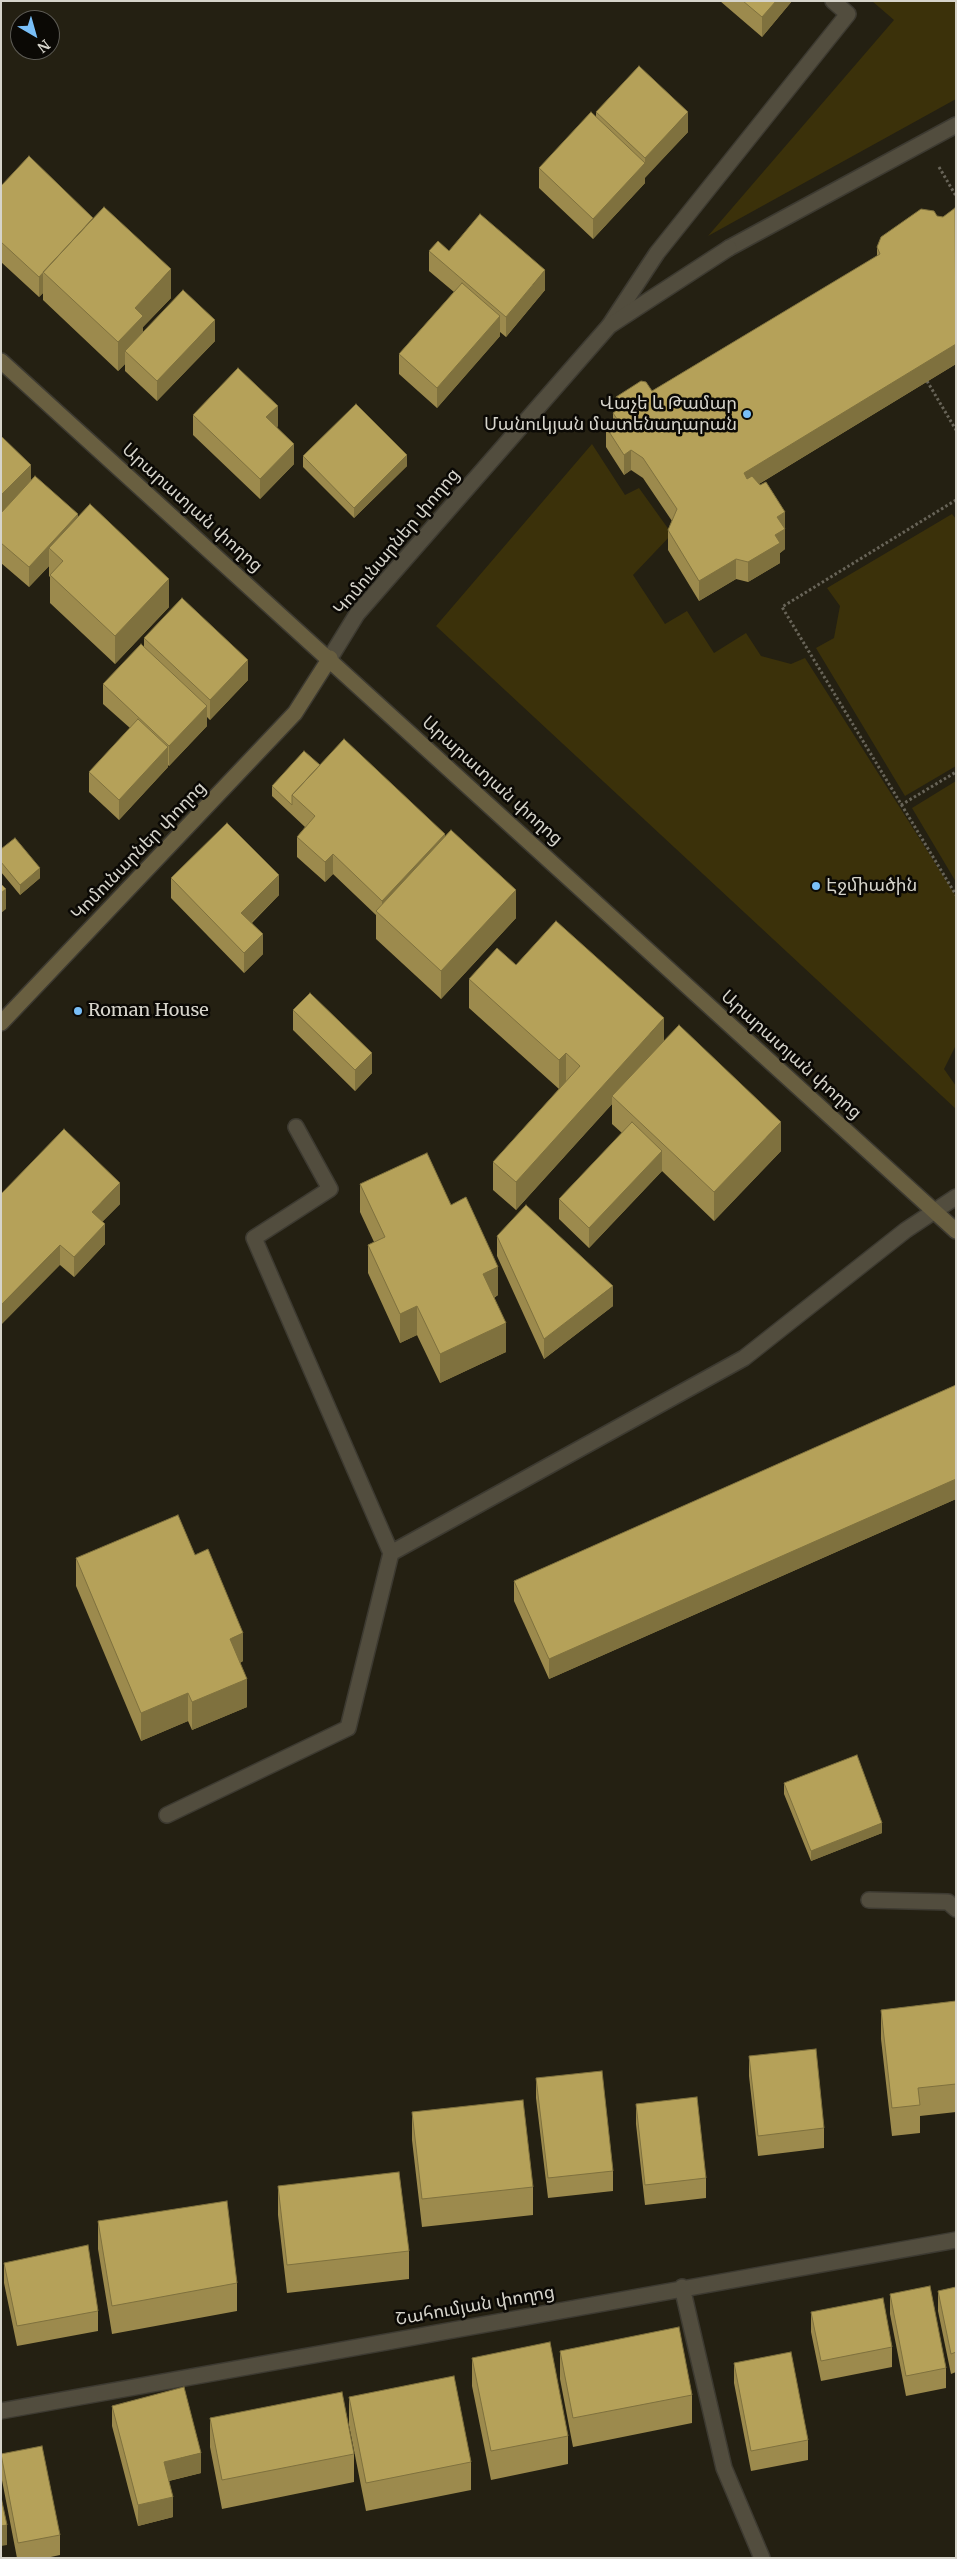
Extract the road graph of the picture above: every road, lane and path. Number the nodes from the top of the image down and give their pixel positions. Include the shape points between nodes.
1 (833, 1) edge
2 (956, 125) edge
3 (609, 326) junction
4 (1, 361) edge
5 (927, 381) edge
6 (956, 430) edge
7 (956, 500) edge
8 (330, 658) junction
9 (956, 772) edge
10 (901, 805) junction
11 (956, 895) edge
12 (1, 1023) edge
13 (296, 1127) dead end
14 (956, 1197) edge
15 (935, 1212) junction
16 (956, 1231) edge
17 (391, 1553) junction
18 (166, 1815) dead end
19 (869, 1900) dead end
20 (956, 1909) edge
21 (956, 2240) edge
22 (682, 2287) junction
23 (1, 2411) edge
24 (762, 2558) edge

1 - 3 street via 848,14 657,253
2 - 3 street, Կոմունարներ փողոց via 729,248
3 - 8 street, Կոմունարներ փողոց via 357,614
4 - 8 main road, Արարատյան փողոց
5 - 6 path
7 - 10 path via 782,607
8 - 12 main road, Կոմունարներ փողոց via 295,713
8 - 15 main road, Արարատյան փողոց
9 - 10 path
10 - 11 path
13 - 17 street via 330,1189 254,1238
14 - 15 street
15 - 16 main road, Արարատյան փողոց
15 - 17 street via 906,1230 744,1358
17 - 18 street via 348,1728
19 - 20 street via 948,1902
21 - 22 street, Շահումյան փողոց
22 - 23 street, Շահումյան փողոց
22 - 24 street via 724,2468

